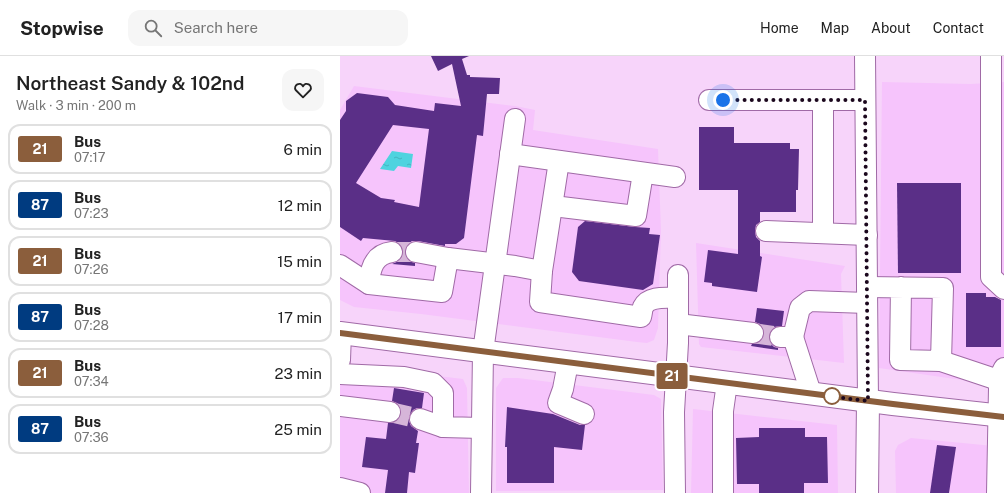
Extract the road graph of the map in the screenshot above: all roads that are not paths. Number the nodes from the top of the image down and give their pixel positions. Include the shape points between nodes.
1 (865, 56) edge
2 (991, 56) edge
3 (709, 100) dead end
4 (823, 100) junction
5 (865, 100) junction
6 (515, 119) dead end
7 (510, 154) junction
8 (559, 161) junction
9 (644, 173) junction
10 (675, 178) dead end
11 (553, 206) junction
12 (766, 231) dead end
13 (823, 233) junction
14 (866, 235) junction
15 (392, 252) tunnel mouth
16 (416, 252) tunnel mouth
17 (448, 258) junction
18 (495, 263) junction
19 (340, 265) edge
20 (542, 271) junction
21 (678, 275) dead end
22 (368, 284) junction
23 (901, 287) junction
24 (1004, 289) edge
25 (867, 295) junction
26 (678, 298) junction
27 (678, 324) junction
28 (340, 333) edge
29 (753, 333) tunnel mouth
30 (483, 352) junction
31 (340, 360) edge
32 (941, 361) junction
33 (568, 363) junction
34 (340, 374) edge
35 (1001, 374) edge
36 (676, 376) junction
37 (727, 383) junction
38 (811, 394) junction
39 (868, 401) junction
40 (340, 406) edge
41 (390, 412) tunnel mouth
42 (584, 414) dead end
43 (1001, 416) edge
44 (420, 419) tunnel mouth
45 (443, 427) junction
46 (482, 428) junction
47 (340, 488) edge
48 (360, 493) edge
49 (481, 493) edge
50 (675, 493) edge
51 (723, 493) edge
52 (867, 493) edge
53 (997, 493) edge

1 - 5 street
2 - 24 street via 991,277
3 - 4 street
4 - 5 street
4 - 13 street
5 - 14 street
6 - 7 street
7 - 8 street
7 - 18 street
8 - 9 street
8 - 11 street
9 - 10 street
9 - 11 street via 636,216
11 - 20 street
12 - 13 street
13 - 14 street
14 - 25 street
15 - 22 street via 386,252 374,261
16 - 17 street
17 - 18 street
17 - 22 street via 442,292
18 - 20 street
18 - 30 street
19 - 22 street
20 - 26 street via 540,302 641,317 648,301
21 - 26 street
23 - 25 street
23 - 32 street via 900,360
23 - 32 street via 943,288
25 - 38 street via 809,301 800,308 787,337
25 - 39 street
26 - 27 street
27 - 29 street
27 - 36 street
28 - 30 main road
28 - 31 street
30 - 33 main road
30 - 46 street
32 - 35 street
33 - 36 main road
33 - 42 street via 558,403
34 - 45 street via 404,377 433,383 443,393
35 - 43 street
36 - 37 main road
36 - 50 street
37 - 38 main road
37 - 51 street via 723,411
38 - 39 main road
39 - 43 main road
39 - 52 main road
40 - 41 street
43 - 53 street
44 - 45 street
45 - 46 street
46 - 49 street
47 - 48 street

